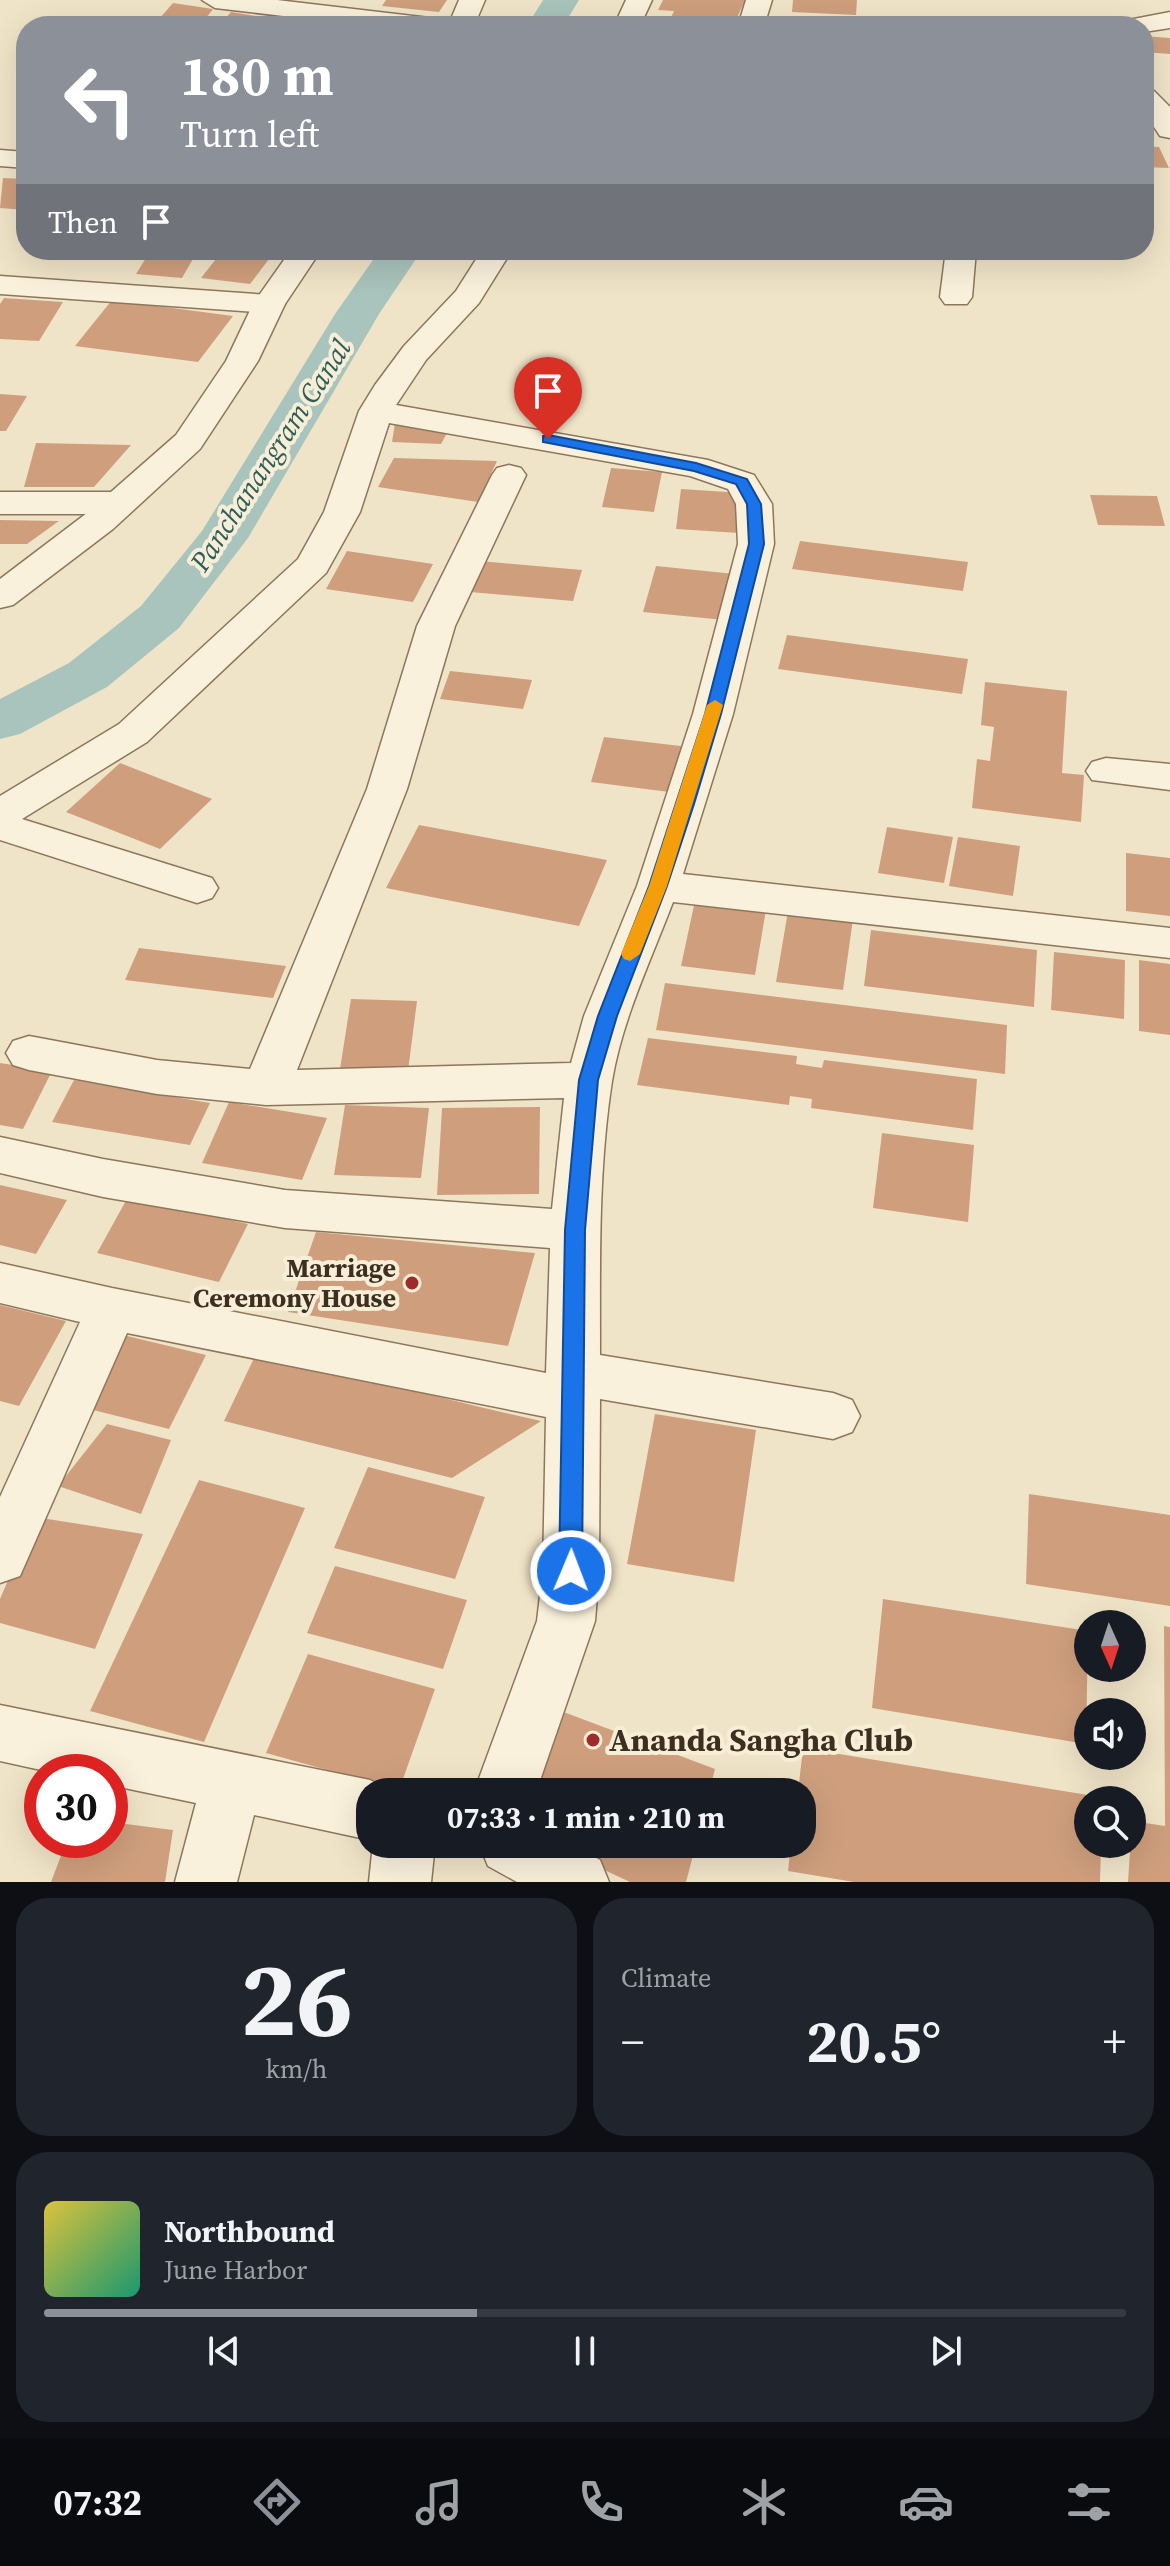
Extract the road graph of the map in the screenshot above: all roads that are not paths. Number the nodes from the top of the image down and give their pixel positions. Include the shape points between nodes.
1 (215, 0) edge
2 (347, 16) edge
3 (1154, 106) edge
4 (1170, 130) edge
5 (299, 260) edge
6 (491, 260) edge
7 (960, 260) edge
8 (0, 285) edge
9 (956, 297) dead end
10 (269, 304) junction
11 (376, 411) junction
12 (509, 475) dead end
13 (0, 503) edge
14 (120, 503) junction
15 (0, 597) edge
16 (1106, 771) dead end
17 (1170, 777) edge
18 (0, 813) edge
19 (0, 826) edge
20 (658, 886) junction
21 (197, 888) dead end
22 (1170, 943) edge
23 (29, 1053) dead end
24 (589, 1080) junction
25 (266, 1088) junction
26 (0, 1155) edge
27 (575, 1230) junction
28 (0, 1283) edge
29 (112, 1309) junction
30 (572, 1386) junction
31 (833, 1416) dead end
32 (0, 1558) edge
33 (0, 1733) edge
34 (510, 1778) edge
35 (232, 1783) junction
36 (356, 1807) edge
37 (403, 1858) edge
38 (535, 1858) edge
39 (206, 1882) edge
40 (400, 1882) edge
41 (578, 1882) edge

1 - 2 street
3 - 4 street
5 - 10 street
6 - 11 street via 468,296 415,353
7 - 9 street
8 - 10 street
10 - 14 street via 242,361 188,442
11 - 18 street via 342,512 313,565 133,733
11 - 20 street via 696,467 742,482 754,504 756,544 713,714
12 - 25 street via 436,626 387,789
13 - 14 street
14 - 15 street
16 - 17 street
19 - 21 street
20 - 22 street
20 - 24 street via 607,1016
23 - 25 street via 157,1077
24 - 25 street
24 - 27 street
26 - 27 street via 285,1209
27 - 30 street
28 - 29 street
29 - 30 street
29 - 32 street
30 - 31 street
30 - 34 street via 566,1621
33 - 35 street
35 - 36 street
35 - 39 street
37 - 40 street
38 - 41 street

